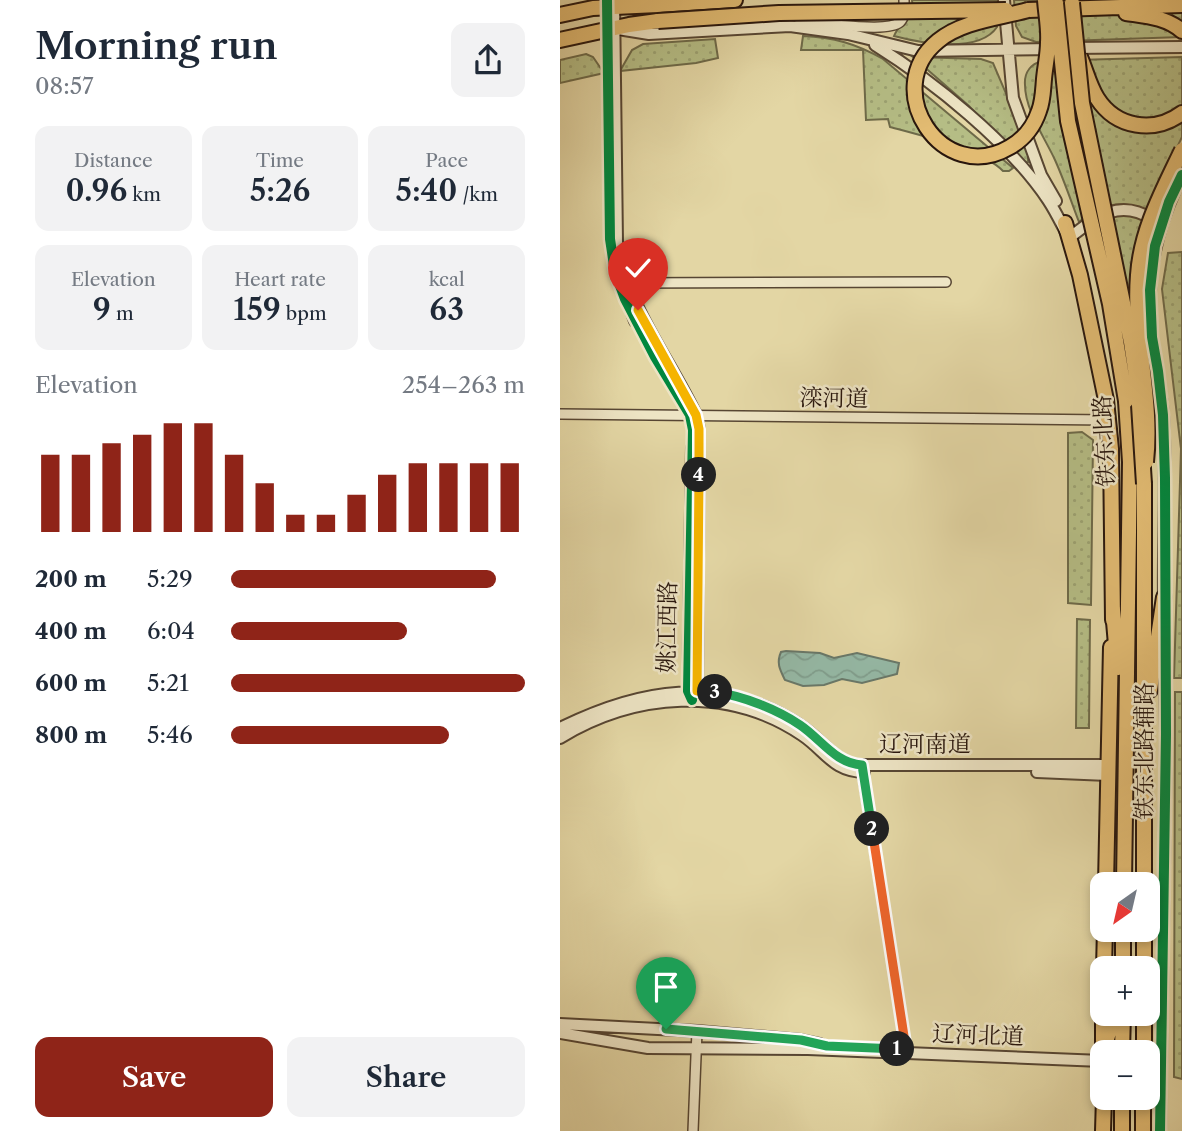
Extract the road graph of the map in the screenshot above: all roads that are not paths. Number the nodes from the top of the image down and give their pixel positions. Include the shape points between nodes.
1 (735, 0) edge
2 (904, 0) edge
3 (1004, 0) edge
4 (1052, 1) edge
5 (1072, 1) edge
6 (614, 3) edge
7 (1182, 5) edge
8 (1093, 9) junction
9 (1028, 10) junction
10 (560, 15) edge
11 (790, 26) junction
12 (610, 29) junction
13 (1182, 31) edge
14 (860, 37) junction
15 (1049, 39) junction
16 (560, 40) edge
17 (1182, 47) edge
18 (1007, 49) junction
19 (1077, 51) junction
20 (1182, 113) edge
21 (1068, 121) junction
22 (1182, 150) edge
23 (1182, 175) edge
24 (1067, 230) junction
25 (1158, 237) junction
26 (946, 282) dead end
27 (627, 283) junction
28 (560, 414) edge
29 (693, 415) junction
30 (1108, 420) junction
31 (1144, 484) junction
32 (1164, 597) junction
33 (1113, 610) junction
34 (692, 694) junction
35 (560, 728) edge
36 (1145, 737) junction
37 (560, 738) edge
38 (1125, 738) junction
39 (862, 768) junction
40 (1108, 770) junction
41 (1106, 872) edge
42 (1124, 872) edge
43 (1144, 872) edge
44 (560, 1024) edge
45 (697, 1031) junction
46 (560, 1032) edge
47 (906, 1049) junction
48 (693, 1050) junction
49 (1090, 1055) edge
50 (1090, 1055) edge
51 (1104, 1110) edge
52 (1122, 1110) edge
53 (1143, 1110) edge
54 (691, 1131) edge
55 (1103, 1131) edge
56 (1122, 1131) edge
57 (1143, 1131) edge
58 (1160, 1131) edge

1 - 6 main road
2 - 11 street via 904,17 886,27
3 - 18 street
4 - 15 main road, bridge
4 - 21 main road, 铁东北路, bridge
5 - 19 main road, 铁东北路, bridge
6 - 10 main road
6 - 12 street
7 - 8 main road
8 - 9 main road, bridge
8 - 13 main road via 1159,18
9 - 12 main road, bridge via 779,13
9 - 15 main road, bridge via 961,28 927,52 917,74 915,95 920,116 934,137 956,152 977,156 998,153 1018,142 1041,107
11 - 12 street via 649,34
11 - 14 street
12 - 16 main road
12 - 27 street, 姚江西路 via 617,242
12 - 29 street, 姚江西路 via 610,239 615,272 635,320
14 - 18 street via 918,51
14 - 24 street via 898,60 996,138
15 - 21 main road, bridge
17 - 18 street
18 - 24 street via 1013,98
19 - 20 main road via 1097,98 1117,118 1149,126
19 - 31 main road, 铁东北路, bridge via 1084,117 1131,342
21 - 38 main road, 铁东北路, bridge via 1110,304 1126,401 1130,462
22 - 31 main road, bridge via 1152,213 1138,273 1148,423
23 - 25 street
24 - 25 street via 1101,214 1140,211 1152,219
24 - 30 main road, 铁东北路辅路
25 - 32 street, 铁东北路辅路 via 1150,290 1165,478
26 - 27 street
27 - 29 street, 姚江西路
28 - 29 street, 滦河道
29 - 30 street, 滦河道
29 - 34 street, 姚江西路 via 699,429
30 - 33 main road, 铁东北路辅路
31 - 36 main road, 铁东北路
32 - 36 main road
32 - 58 street, 铁东北路辅路
33 - 38 main road
33 - 40 main road, 铁东北路辅路
34 - 35 street, 辽河南道 via 639,698 608,706
34 - 37 street, 辽河南道 via 615,712
34 - 39 street, 辽河南道 via 782,723 838,766 850,771
36 - 43 main road, 铁东北路
38 - 42 main road, 铁东北路
39 - 40 street, 辽河南道
39 - 47 street
40 - 41 main road, 铁东北路辅路
44 - 45 street, 辽河北道
45 - 47 street, 辽河北道 via 827,1046
45 - 48 street
46 - 48 street, 辽河北道 via 615,1044
47 - 49 street, 辽河北道
48 - 50 street, 辽河北道
48 - 54 street
51 - 55 main road
52 - 56 main road
53 - 57 main road

